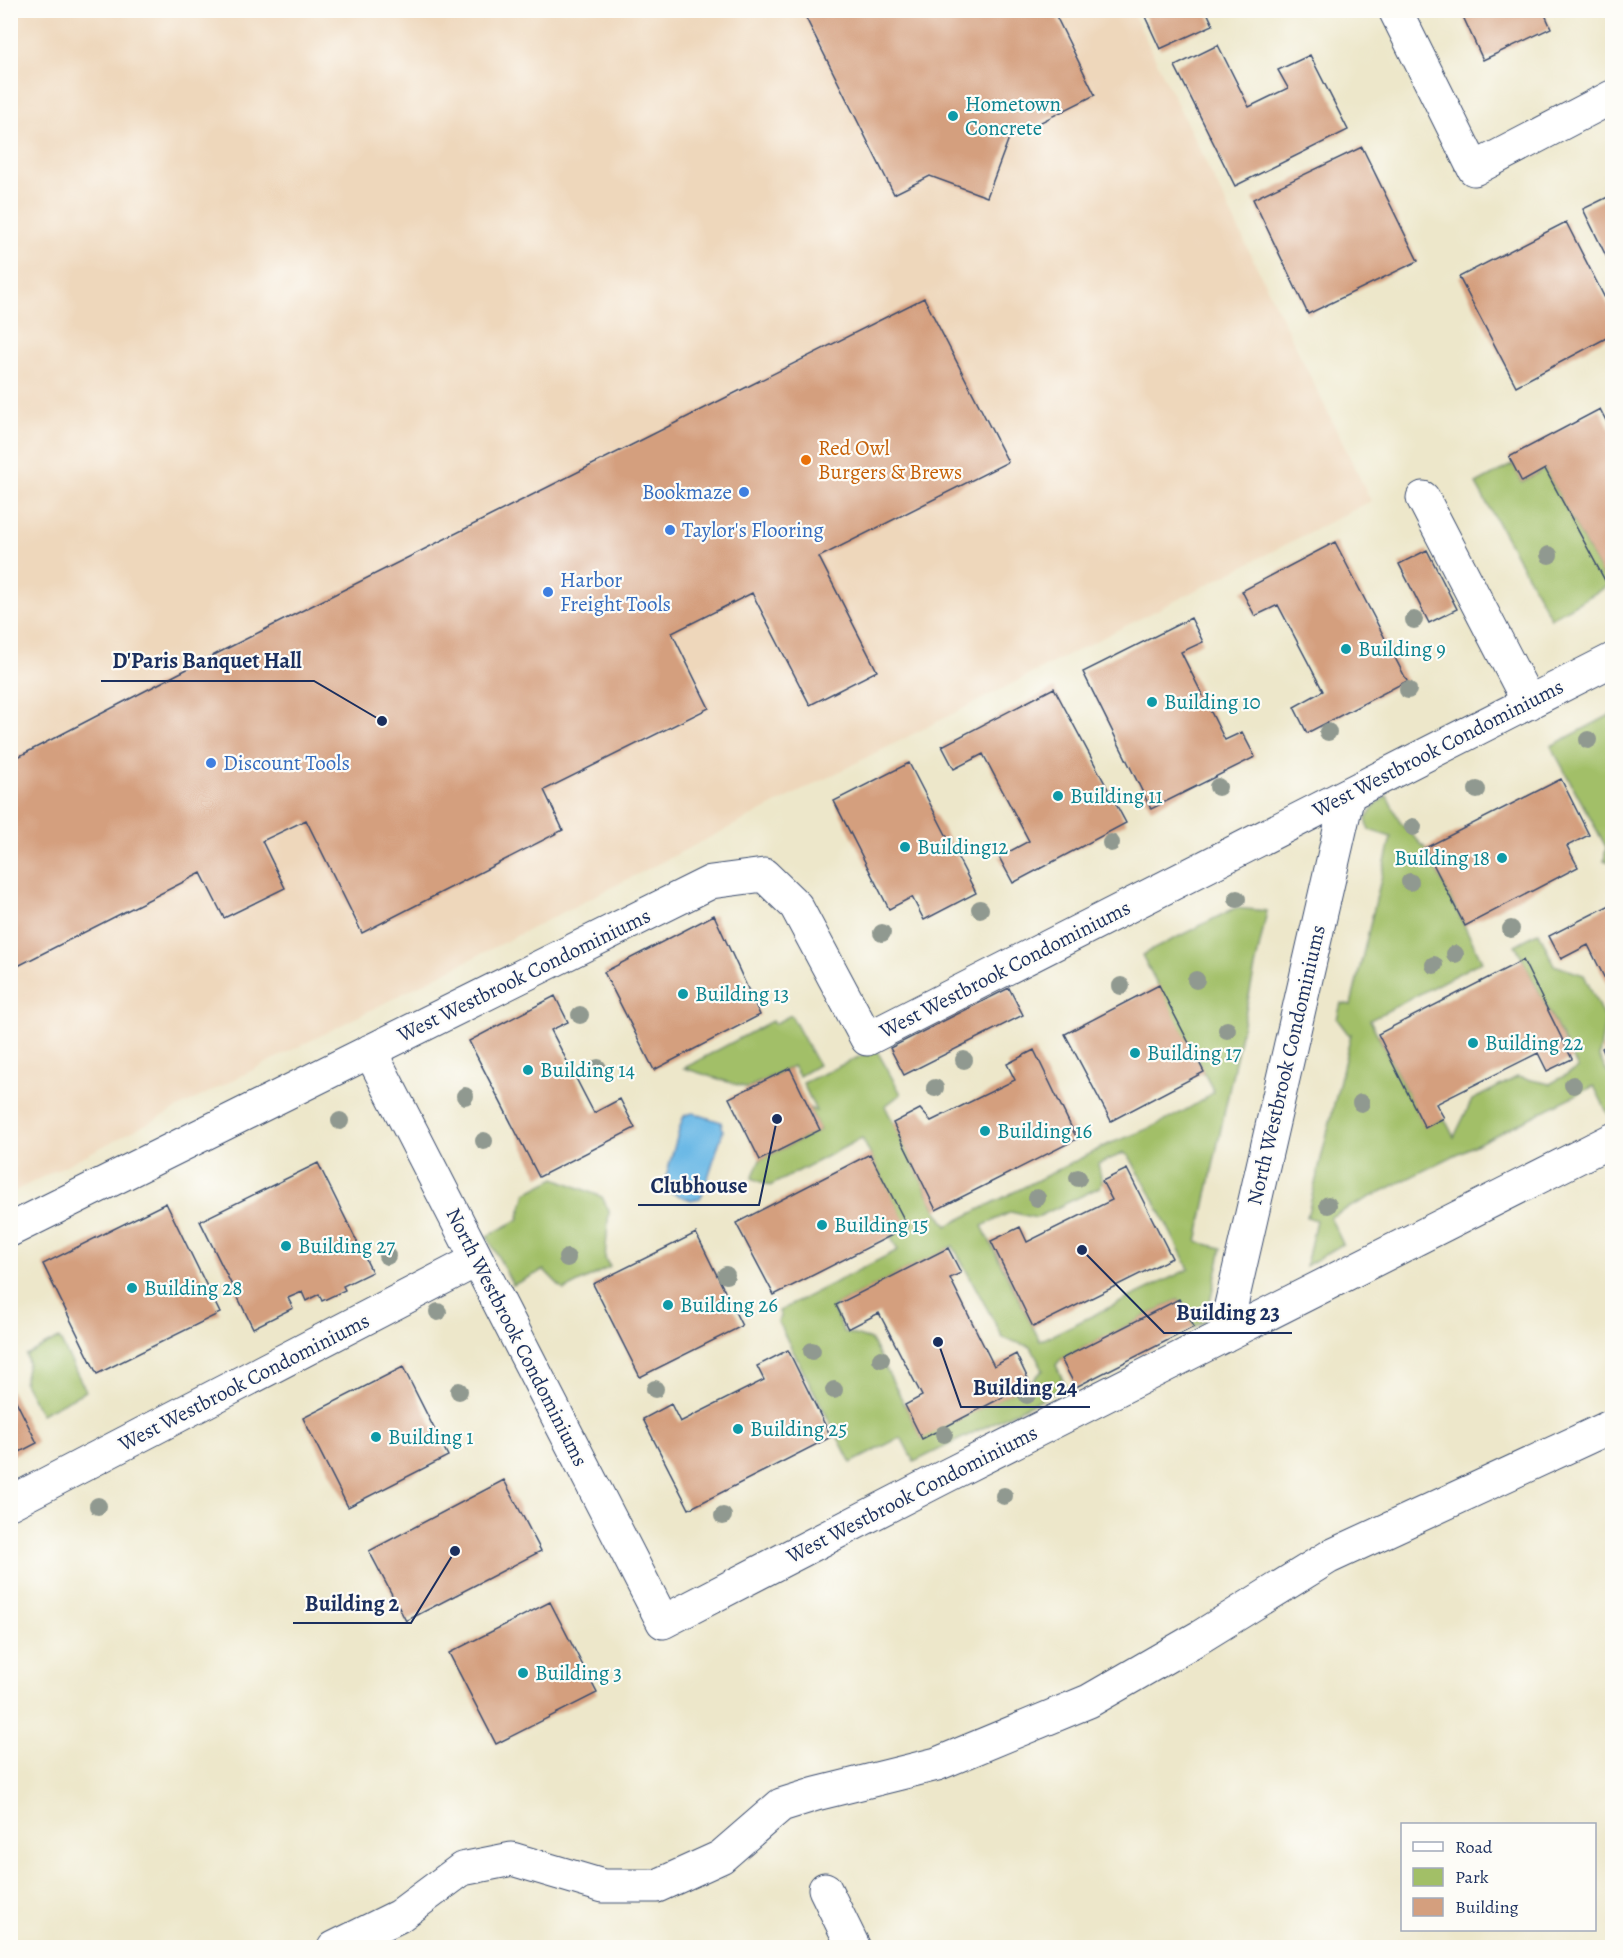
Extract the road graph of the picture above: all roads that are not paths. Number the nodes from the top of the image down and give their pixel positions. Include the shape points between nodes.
1 (1395, 10) edge
2 (1612, 97) edge
3 (1423, 498) dead end
4 (1612, 660) edge
5 (1529, 702) junction
6 (1348, 795) junction
7 (370, 1052) junction
8 (1612, 1140) edge
9 (10, 1230) edge
10 (477, 1260) junction
11 (1224, 1335) junction
12 (1612, 1426) edge
13 (10, 1503) edge
14 (663, 1622) joint
15 (825, 1889) dead end
16 (334, 1947) edge
17 (855, 1947) edge

1 - 2 street via 1474,169
3 - 5 street
4 - 5 street, West Westbrook Condominiums
5 - 6 street, West Westbrook Condominiums
6 - 7 street, West Westbrook Condominiums via 867,1039 796,906 764,875 711,882
6 - 11 street, North Westbrook Condominiums
7 - 9 street, West Westbrook Condominiums
7 - 10 street, North Westbrook Condominiums
8 - 11 street, West Westbrook Condominiums
10 - 13 street, West Westbrook Condominiums
10 - 14 street, North Westbrook Condominiums
11 - 14 street, West Westbrook Condominiums
12 - 16 street via 1329,1557 1089,1701 937,1764 782,1805 721,1857 657,1886 603,1886 512,1859 462,1869 399,1916
15 - 17 street

